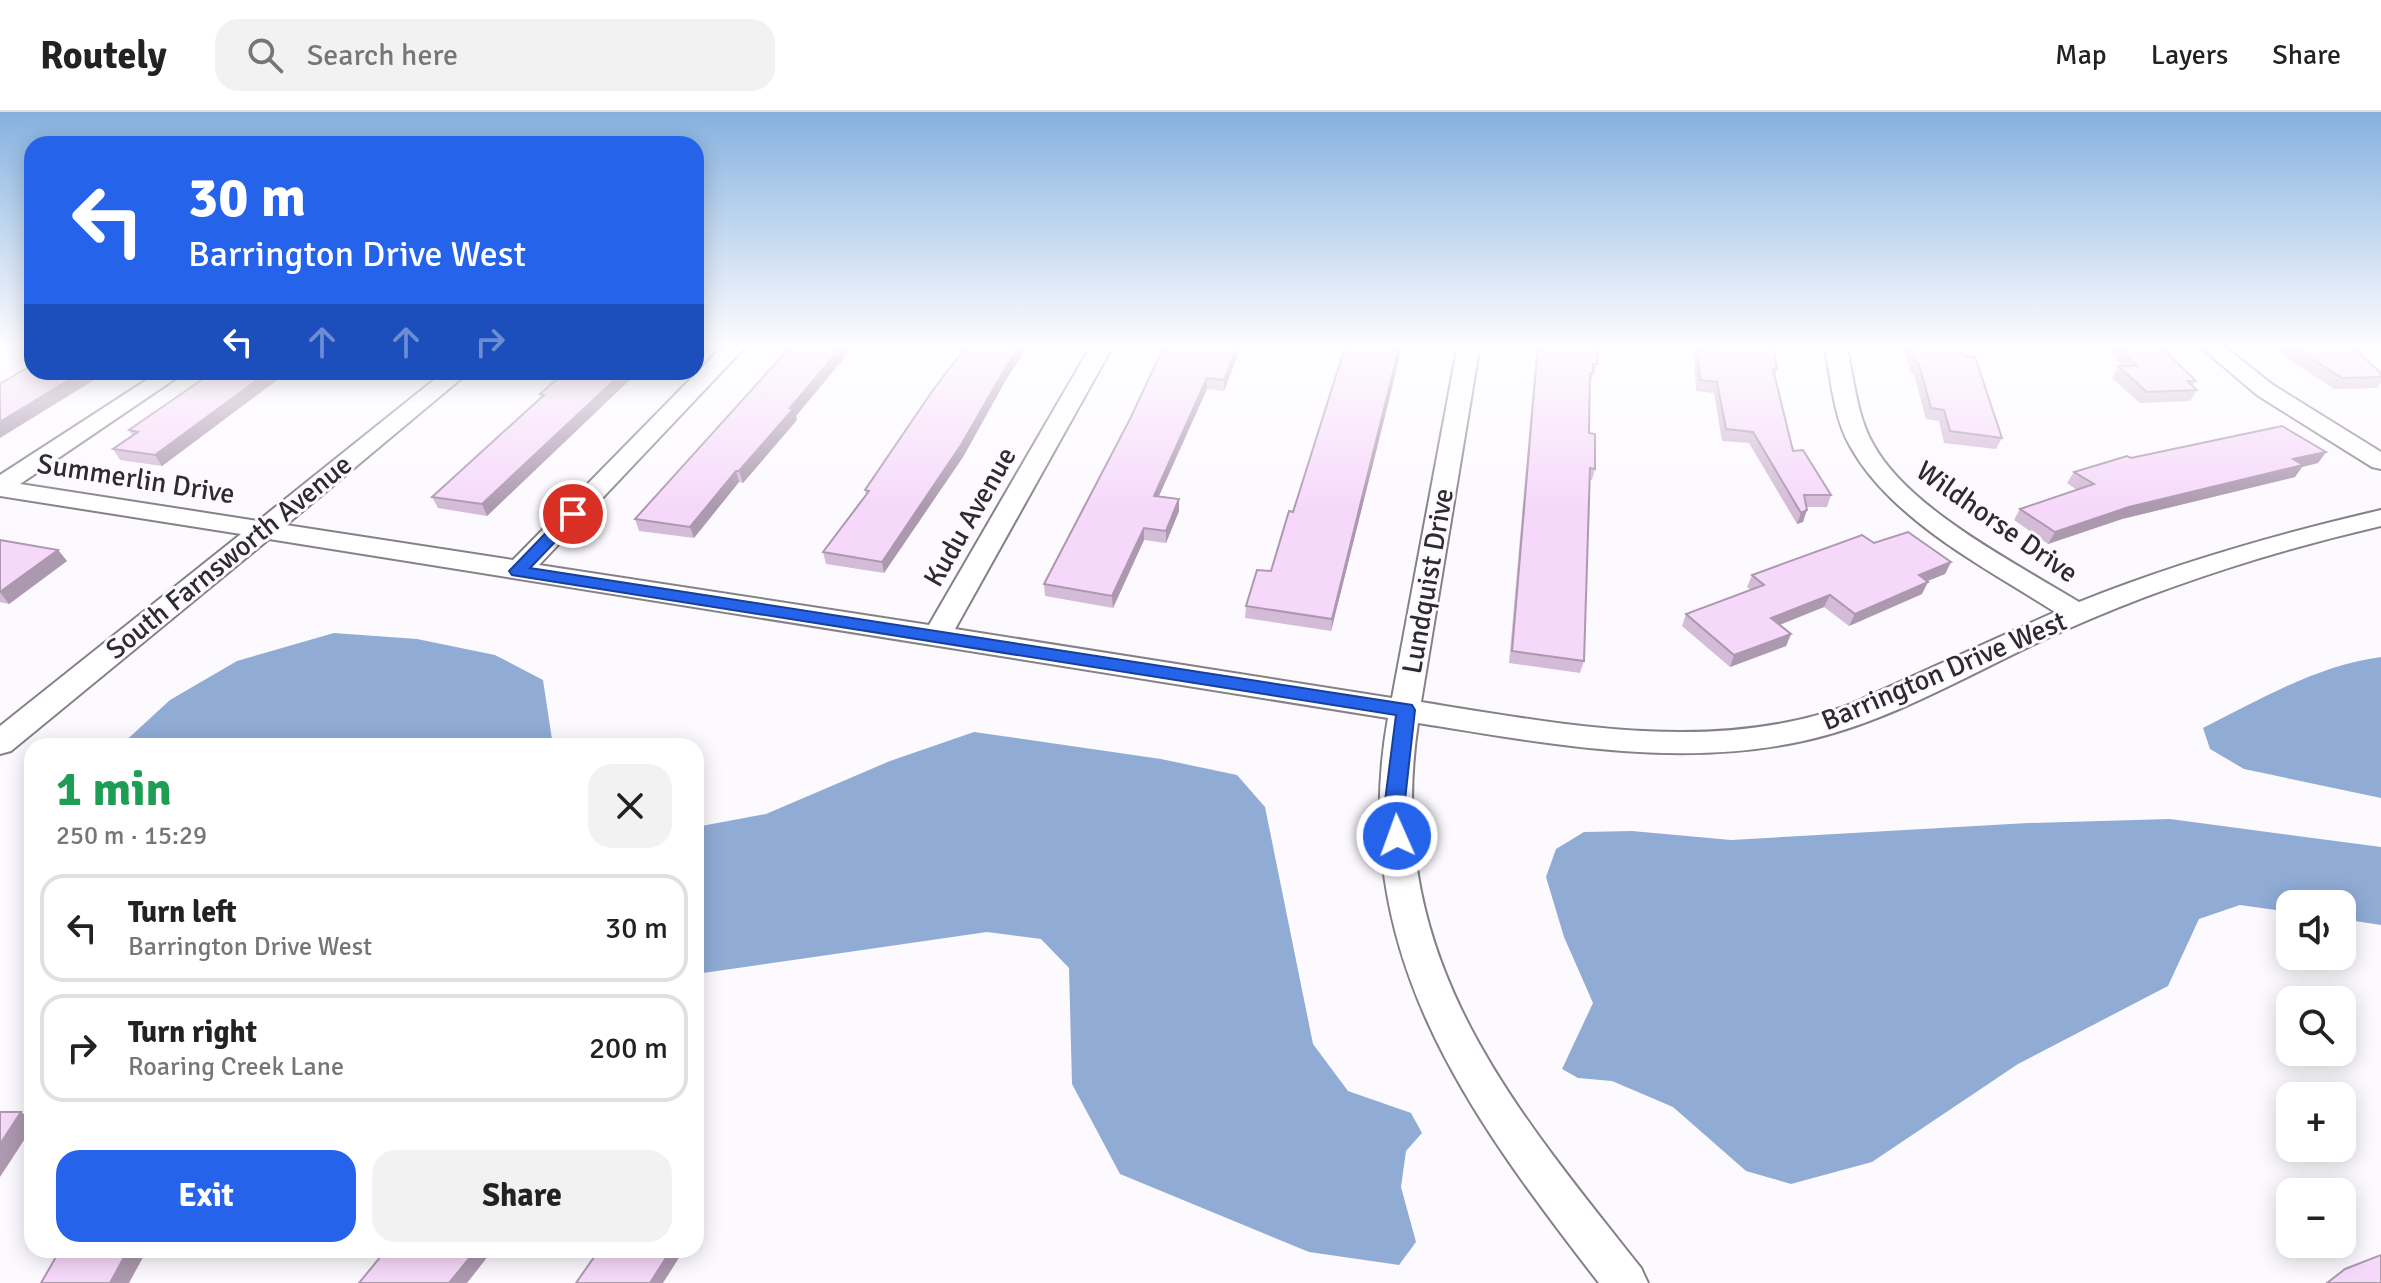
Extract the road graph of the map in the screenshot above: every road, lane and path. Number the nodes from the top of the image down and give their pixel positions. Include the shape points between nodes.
1 (134, 399) edge
2 (425, 399) edge
3 (684, 399) edge
4 (1072, 399) edge
5 (1460, 399) edge
6 (1849, 399) edge
7 (2279, 399) edge
8 (2381, 462) edge
9 (0, 487) edge
10 (2381, 518) edge
11 (262, 530) junction
12 (518, 571) junction
13 (2078, 614) junction
14 (936, 637) junction
15 (1406, 710) junction
16 (0, 743) edge
17 (1626, 1283) edge

1 - 9 street
2 - 11 street, South Farnsworth Avenue
3 - 12 street
4 - 14 street, Kudu Avenue
5 - 15 street, Lundquist Drive
6 - 13 street, Wildhorse Drive via 1860,444 1899,494
7 - 8 street
9 - 11 street, Summerlin Drive
10 - 13 street, Barrington Drive West via 2229,559
11 - 12 street, Barrington Drive West
11 - 16 street, South Farnsworth Avenue
12 - 14 street, Barrington Drive West
13 - 15 street, Barrington Drive West via 1851,717 1749,739 1678,743 1591,738
14 - 15 street, Barrington Drive West
15 - 17 street, Lundquist Drive via 1394,809 1400,863 1408,909 1445,1015 1481,1088

